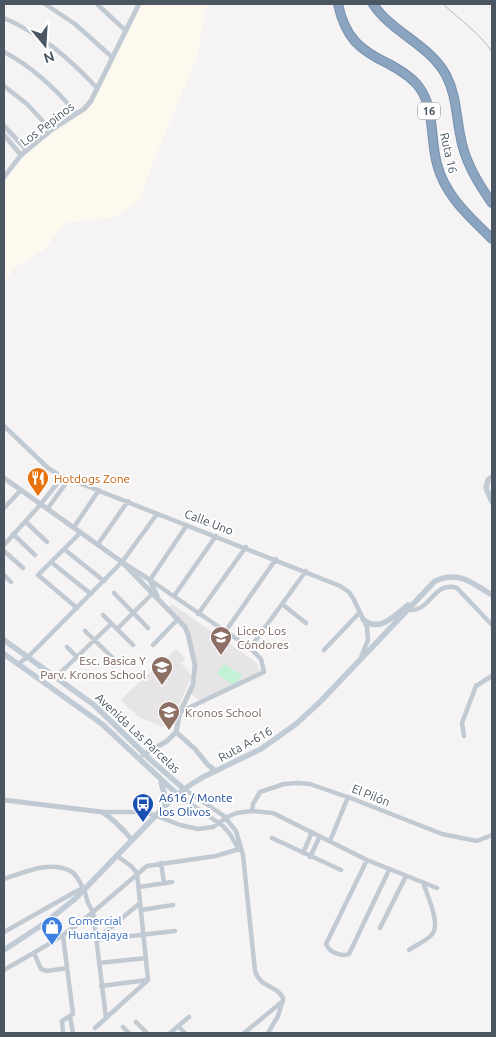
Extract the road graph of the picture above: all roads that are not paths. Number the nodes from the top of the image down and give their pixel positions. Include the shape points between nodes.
1 (45, 4) edge
2 (97, 4) edge
3 (139, 4) edge
4 (338, 4) edge
5 (373, 4) edge
6 (4, 18) edge
7 (125, 30) junction
8 (4, 52) edge
9 (112, 57) junction
10 (4, 86) edge
11 (96, 87) junction
12 (76, 113) junction
13 (4, 126) edge
14 (51, 130) junction
15 (4, 135) edge
16 (26, 150) junction
17 (21, 155) junction
18 (4, 177) edge
19 (492, 203) edge
20 (492, 239) edge
21 (4, 426) edge
22 (63, 476) junction
23 (492, 477) edge
24 (4, 478) edge
25 (69, 479) junction
26 (21, 490) junction
27 (99, 490) junction
28 (128, 501) junction
29 (492, 502) edge
30 (41, 504) junction
31 (4, 508) edge
32 (48, 508) junction
33 (157, 514) junction
34 (26, 522) junction
35 (187, 525) junction
36 (74, 527) junction
37 (81, 532) junction
38 (13, 534) junction
39 (216, 536) junction
40 (47, 542) dead end
41 (98, 544) junction
42 (4, 545) edge
43 (246, 547) junction
44 (64, 549) junction
45 (4, 551) edge
46 (35, 555) dead end
47 (276, 559) junction
48 (51, 562) junction
49 (122, 562) junction
50 (24, 568) dead end
51 (306, 571) junction
52 (4, 575) edge
53 (104, 580) junction
54 (150, 580) junction
55 (11, 582) dead end
56 (154, 592) junction
57 (114, 593) dead end
58 (91, 594) junction
59 (492, 595) edge
60 (174, 596) junction
61 (282, 604) junction
62 (77, 608) junction
63 (406, 609) junction
64 (360, 612) junction
65 (133, 613) junction
66 (198, 614) junction
67 (103, 615) dead end
68 (178, 619) junction
69 (363, 619) junction
70 (306, 623) dead end
71 (111, 624) junction
72 (492, 625) edge
73 (148, 628) dead end
74 (117, 629) junction
75 (85, 632) dead end
76 (224, 632) junction
77 (4, 640) edge
78 (95, 640) junction
79 (133, 645) dead end
80 (153, 645) dead end
81 (67, 647) dead end
82 (250, 648) junction
83 (324, 650) dead end
84 (4, 654) edge
85 (28, 657) junction
86 (77, 657) junction
87 (115, 660) dead end
88 (360, 660) junction
89 (18, 664) junction
90 (492, 676) edge
91 (56, 677) junction
92 (180, 712) junction
93 (176, 732) junction
94 (464, 736) dead end
95 (144, 754) junction
96 (138, 759) junction
97 (216, 771) junction
98 (160, 780) junction
99 (184, 789) junction
100 (178, 795) junction
101 (348, 797) junction
102 (4, 800) edge
103 (164, 806) junction
104 (252, 811) junction
105 (102, 812) junction
106 (157, 816) junction
107 (226, 818) junction
108 (219, 823) junction
109 (312, 832) junction
110 (492, 835) edge
111 (320, 836) junction
112 (272, 838) dead end
113 (132, 840) junction
114 (330, 841) junction
115 (239, 849) junction
116 (302, 853) junction
117 (243, 855) junction
118 (117, 856) junction
119 (310, 856) junction
120 (367, 860) junction
121 (161, 863) junction
122 (341, 870) dead end
123 (389, 870) junction
124 (137, 873) junction
125 (406, 876) junction
126 (4, 880) edge
127 (172, 882) dead end
128 (423, 882) junction
129 (164, 883) junction
130 (139, 887) junction
131 (84, 888) junction
132 (437, 888) dead end
133 (140, 903) junction
134 (173, 905) dead end
135 (141, 910) junction
136 (93, 912) junction
137 (380, 928) dead end
138 (175, 931) dead end
139 (4, 932) edge
140 (144, 935) junction
141 (63, 936) junction
142 (96, 940) junction
143 (4, 950) edge
144 (409, 950) dead end
145 (34, 952) junction
146 (146, 958) junction
147 (99, 963) junction
148 (67, 968) junction
149 (4, 970) edge
150 (148, 980) junction
151 (101, 986) junction
152 (283, 1001) junction
153 (70, 1016) junction
154 (189, 1017) dead end
155 (106, 1018) junction
156 (136, 1022) dead end
157 (178, 1026) junction
158 (123, 1027) dead end
159 (95, 1028) dead end
160 (63, 1033) edge
161 (73, 1033) edge
162 (129, 1033) edge
163 (147, 1033) edge
164 (170, 1033) edge
165 (185, 1033) edge
166 (244, 1033) edge
167 (268, 1033) edge

1 - 9 street via 75,24
2 - 7 street
3 - 7 street, Los Pepinos
4 - 20 highway, Ruta 16 / 16 via 355,44 404,73 422,90 429,109 442,179 456,201
5 - 19 highway, Ruta 16 / 16 via 393,27 431,56 446,75 455,99 466,158
6 - 11 street via 46,41
7 - 9 street, Los Pepinos
8 - 12 street via 45,80
9 - 11 street, Los Pepinos
10 - 14 street via 27,104
11 - 12 street, Los Pepinos via 91,101
12 - 14 street, Los Pepinos
13 - 16 street
14 - 16 street, Los Pepinos
15 - 17 street
16 - 17 street, Los Pepinos
17 - 18 street, Los Pepinos
21 - 22 street, Calle Uno via 48,468
22 - 25 street, Calle Uno
22 - 30 street
23 - 29 main road via 486,488
24 - 26 street
25 - 27 street, Calle Uno
25 - 32 street
26 - 30 street
26 - 31 street
27 - 28 street, Calle Uno
27 - 36 street
28 - 33 street, Calle Uno
28 - 41 street
30 - 32 street
30 - 34 street
32 - 36 street
33 - 35 street, Calle Uno
33 - 49 street
34 - 38 street
34 - 40 street
35 - 39 street, Calle Uno
35 - 54 street
36 - 37 street
37 - 41 street
37 - 44 street
38 - 42 street
38 - 46 street
39 - 43 street, Calle Uno
39 - 60 street
41 - 49 street
43 - 47 street, Calle Uno
43 - 66 street
44 - 48 street
44 - 53 street
45 - 50 street
47 - 51 street, Calle Uno
47 - 76 street
48 - 58 street
48 - 62 street via 38,575
49 - 53 street
49 - 54 street
49 - 56 street
51 - 61 street
51 - 64 street, Calle Uno via 349,592
52 - 55 street
53 - 58 street
54 - 56 street
54 - 60 street
56 - 65 street
56 - 68 street
57 - 65 street
58 - 62 street
59 - 63 main road, Ruta A-616 via 462,577 444,577
60 - 66 street
61 - 70 street
61 - 82 street
62 - 85 street
63 - 69 main road via 378,625
63 - 72 street via 418,610 442,588 452,586
63 - 88 main road, Ruta A-616
64 - 69 street, Calle Uno
64 - 83 street
65 - 73 street
65 - 74 street
66 - 76 street
67 - 71 street
68 - 80 street
68 - 92 street via 188,634 196,673
69 - 88 street, Calle Uno via 369,632
71 - 74 street
71 - 78 street
74 - 79 street
75 - 78 street
76 - 82 street
77 - 85 main road, Avenida Las Parcelas
78 - 86 street
78 - 87 street
81 - 86 street
82 - 92 street via 261,659 264,672
84 - 89 main road, Avenida Las Parcelas
85 - 89 street
85 - 91 main road, Avenida Las Parcelas
86 - 91 street
88 - 97 main road, Ruta A-616 via 320,702 280,736
89 - 96 main road, Avenida Las Parcelas via 93,717
90 - 94 street via 476,686 462,723
91 - 95 main road, Avenida Las Parcelas via 94,705
92 - 93 street
93 - 95 street via 168,741
93 - 97 street
95 - 96 street
95 - 99 main road, Avenida Las Parcelas
96 - 98 main road, Avenida Las Parcelas
97 - 99 main road, Ruta A-616
98 - 100 main road, Avenida Las Parcelas
98 - 103 main road
99 - 100 main road, Ruta A-616
99 - 107 street
100 - 103 main road, Ruta A-616
100 - 108 street
101 - 104 street, El Pilón via 310,784 284,784 260,792
101 - 110 street, El Pilón via 442,834 477,841
101 - 114 street
102 - 105 street
103 - 106 main road, Ruta A-616
104 - 107 street
104 - 109 street via 277,814
105 - 106 street via 144,812
105 - 113 street
106 - 108 street via 192,828 207,828
106 - 113 main road, Ruta A-616
107 - 108 street
107 - 117 street via 236,831
108 - 115 street
109 - 111 street
109 - 116 street
111 - 114 street
111 - 119 street
112 - 116 street
113 - 118 main road, Ruta A-616
114 - 120 street
115 - 117 street
115 - 121 street via 216,856
116 - 119 street
117 - 152 street via 255,971 262,983 283,996
118 - 124 street
118 - 131 main road, Ruta A-616
119 - 122 street
120 - 123 street
120 - 123 street via 326,944 334,952 344,956 349,954
121 - 124 street via 147,866
121 - 129 street
123 - 125 street
124 - 130 street
124 - 136 street
125 - 128 street
125 - 137 street
126 - 131 street via 32,870 54,867 74,873
127 - 129 street
128 - 132 street
128 - 144 street via 434,912 435,926 428,938
129 - 130 street
130 - 133 street
131 - 136 street
131 - 139 street
131 - 143 main road, Ruta A-616 via 45,923
133 - 135 street
133 - 142 street
134 - 135 street
135 - 140 street
136 - 141 street
136 - 142 street
138 - 140 street
140 - 142 street
140 - 146 street
141 - 145 street
141 - 148 street
142 - 147 street
145 - 148 street via 41,969
145 - 149 street
146 - 147 street
146 - 150 street
147 - 151 street
148 - 153 street via 73,1014
150 - 151 street
150 - 155 street
151 - 155 street
152 - 166 street
152 - 167 street
153 - 160 street via 62,1021
153 - 161 street
154 - 157 street
155 - 159 street
156 - 163 street
157 - 164 street
157 - 165 street
158 - 162 street

